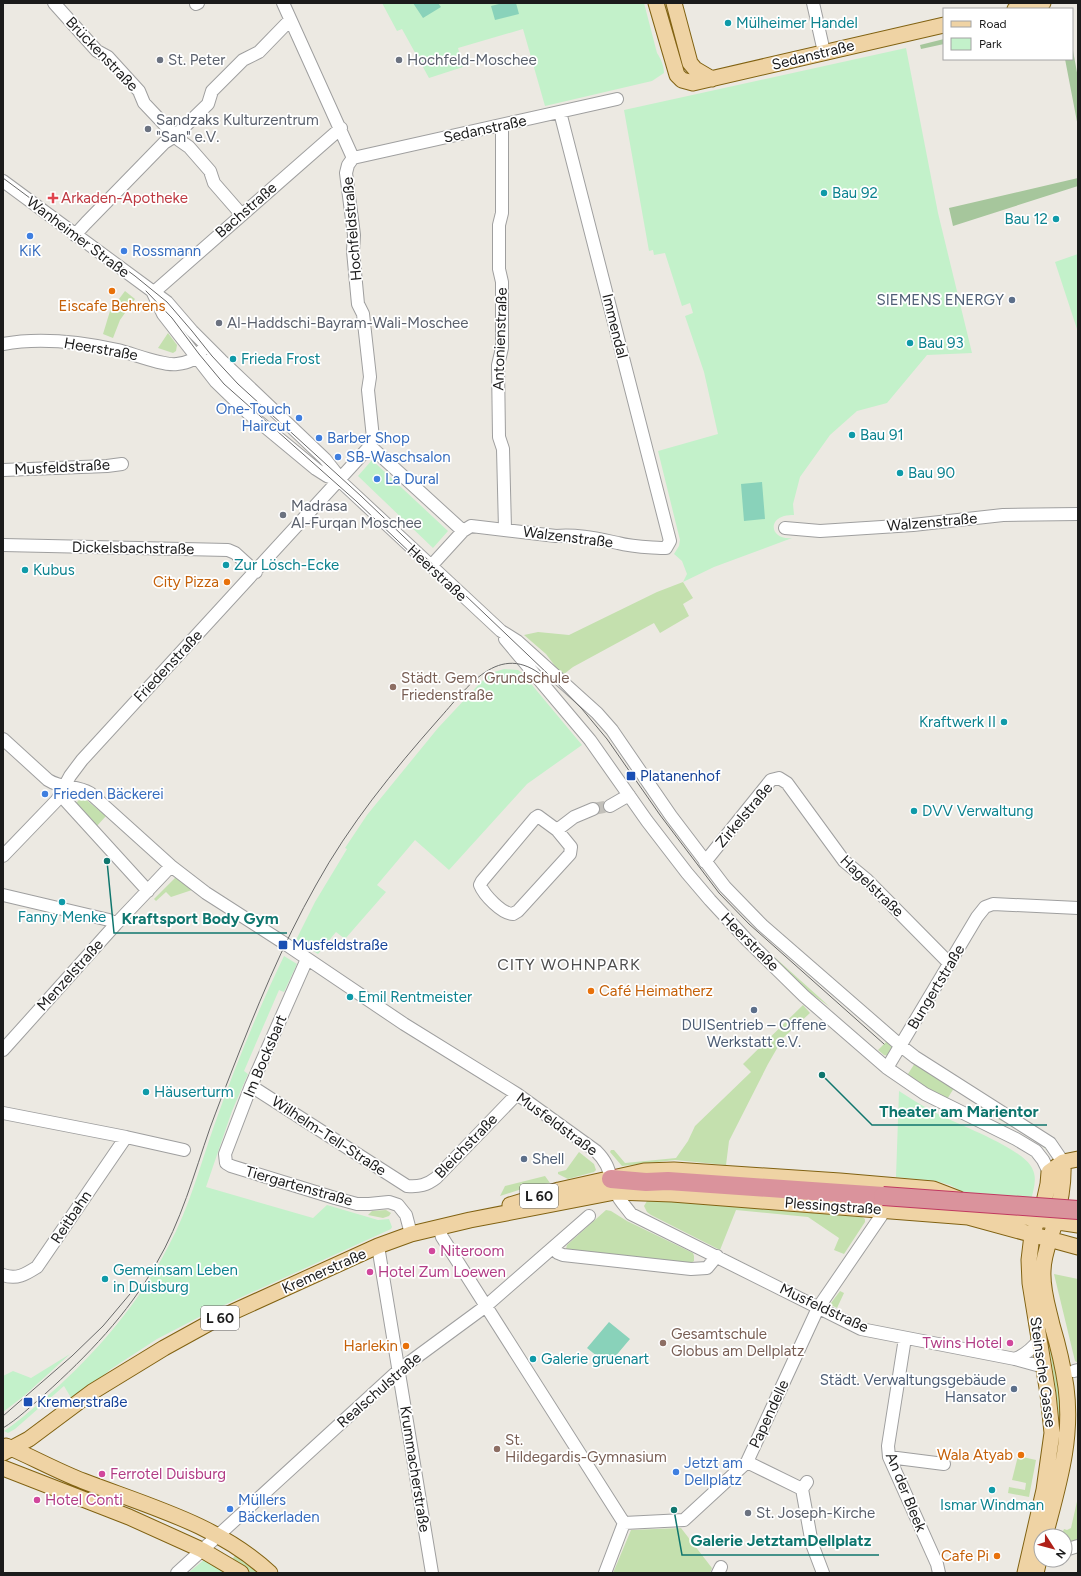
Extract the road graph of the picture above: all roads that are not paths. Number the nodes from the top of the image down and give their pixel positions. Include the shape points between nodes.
1 (54, 3) edge
2 (283, 3) edge
3 (656, 3) edge
4 (674, 3) edge
5 (813, 3) edge
6 (1043, 3) edge
7 (1020, 8) edge
8 (290, 20) junction
9 (943, 25) edge
10 (824, 52) junction
11 (712, 79) junction
12 (617, 99) dead end
13 (560, 112) junction
14 (502, 125) junction
15 (341, 128) junction
16 (175, 136) junction
17 (353, 158) junction
18 (3, 181) edge
19 (241, 214) junction
20 (75, 235) junction
21 (153, 293) junction
22 (204, 343) junction
23 (3, 344) edge
24 (196, 358) junction
25 (221, 360) joint
26 (268, 406) junction
27 (370, 446) junction
28 (122, 464) dead end
29 (3, 470) edge
30 (339, 480) junction
31 (1078, 514) edge
32 (785, 528) dead end
33 (505, 529) junction
34 (464, 530) junction
35 (670, 541) joint
36 (3, 545) edge
37 (431, 566) junction
38 (256, 572) junction
39 (501, 631) junction
40 (3, 739) edge
41 (787, 783) joint
42 (63, 790) junction
43 (629, 795) junction
44 (610, 806) tunnel mouth
45 (593, 809) tunnel mouth
46 (557, 830) junction
47 (3, 856) edge
48 (705, 862) junction
49 (171, 866) junction
50 (148, 891) junction
51 (3, 895) edge
52 (1078, 908) edge
53 (116, 924) junction
54 (307, 959) junction
55 (950, 964) junction
56 (901, 1046) junction
57 (3, 1050) edge
58 (887, 1068) junction
59 (251, 1086) junction
60 (517, 1094) junction
61 (3, 1113) edge
62 (126, 1137) junction
63 (184, 1150) dead end
64 (225, 1154) joint
65 (1078, 1159) edge
66 (1063, 1162) junction
67 (1049, 1172) junction
68 (613, 1185) junction
69 (407, 1186) junction
70 (883, 1203) junction
71 (398, 1205) junction
72 (1078, 1210) edge
73 (589, 1216) dead end
74 (1038, 1219) junction
75 (1055, 1222) junction
76 (1078, 1225) edge
77 (439, 1227) junction
78 (412, 1234) junction
79 (1032, 1235) junction
80 (1050, 1240) junction
81 (378, 1246) junction
82 (1078, 1247) edge
83 (553, 1248) junction
84 (717, 1256) junction
85 (3, 1275) edge
86 (486, 1306) junction
87 (818, 1308) junction
88 (905, 1338) junction
89 (1039, 1340) junction
90 (1015, 1359) junction
91 (1044, 1367) junction
92 (399, 1370) junction
93 (122, 1375) junction
94 (6, 1449) edge
95 (25, 1455) junction
96 (889, 1457) junction
97 (747, 1462) junction
98 (944, 1464) dead end
99 (4, 1470) edge
100 (624, 1523) junction
101 (1047, 1528) edge
102 (218, 1536) junction
103 (202, 1550) junction
104 (177, 1573) edge
105 (241, 1573) edge
106 (270, 1573) edge
107 (432, 1573) edge
108 (605, 1573) edge
109 (823, 1573) edge
110 (939, 1573) edge
111 (1025, 1573) edge

1 - 16 street, Brückenstraße via 97,51 108,57 131,82 139,91 144,103
2 - 8 street, Hochfeldstraße
3 - 11 main road, Sedanstraße via 677,75 682,80 693,83
4 - 11 main road via 690,63
5 - 10 street
6 - 7 main road
8 - 15 street, Hochfeldstraße
8 - 16 street via 259,52 243,60 212,91 208,104
9 - 10 main road, Sedanstraße
10 - 11 main road, Sedanstraße
12 - 13 street, Sedanstraße
13 - 14 street, Sedanstraße
13 - 35 street, Immendal
14 - 17 street, Sedanstraße
14 - 33 street, Antonienstraße via 502,214 499,225 502,348 498,373 499,437 504,448
15 - 17 street, Hochfeldstraße
15 - 19 street, Bachstraße
16 - 19 street, Brückenstraße via 210,171 214,183
16 - 20 street via 164,143
17 - 27 street, Hochfeldstraße via 346,173 354,235 358,304 363,314 370,377 368,390 373,438
18 - 20 street, Wanheimer Straße
19 - 21 street, Bachstraße
20 - 21 street, Wanheimer Straße
21 - 22 street, Wanheimer Straße via 167,302
21 - 24 street, Wanheimer Straße via 163,314
22 - 24 street
22 - 25 street, Wanheimer Straße
23 - 24 street, Heerstraße via 54,341 86,344 167,364 188,362
24 - 26 street, Heerstraße via 209,362 250,402
24 - 30 street, Heerstraße via 247,412 316,469
25 - 26 street, Heerstraße
26 - 30 street, Heerstraße via 326,458
27 - 30 street, Friedenstraße
27 - 34 street
28 - 29 street, Musfeldstraße
30 - 37 street, Heerstraße
30 - 38 street, Friedenstraße
31 - 32 street, Walzenstraße via 1003,515 913,525 820,530
33 - 34 street, Walzenstraße via 471,526
33 - 35 street, Walzenstraße via 661,548 666,548
34 - 37 street
36 - 38 street, Dickelsbachstraße via 228,550
37 - 39 street, Heerstraße
38 - 42 street, Friedenstraße via 82,760
39 - 43 street, Heerstraße via 590,740
39 - 48 street, Heerstraße via 516,641 609,726
40 - 42 street, Musfeldstraße via 45,778
41 - 48 street, Zirkelstraße via 779,778 771,780
41 - 55 street, Hagelstraße via 844,861 867,880
42 - 47 street, Friedenstraße via 52,807
42 - 49 street, Musfeldstraße via 74,786 90,793
42 - 50 street via 100,838
43 - 44 street
43 - 58 street, Heerstraße via 687,873 747,940 804,996
45 - 46 street
46 - 46 street via 542,818 535,818 482,881 482,891 504,912 513,914 518,911 570,854 571,847
48 - 56 street, Heerstraße via 762,925
49 - 50 street, Menzelstraße
49 - 54 street, Musfeldstraße via 206,893
50 - 53 street, Menzelstraße
51 - 53 street via 109,920
52 - 55 street, Bungertstraße via 993,904 985,907
53 - 57 street, Menzelstraße
54 - 59 street, Im Bocksbart
54 - 60 street, Musfeldstraße via 404,1024
55 - 56 street, Bungertstraße
56 - 58 street, Bungertstraße
56 - 66 street, Heerstraße via 1050,1143
58 - 67 street, Heerstraße via 925,1094 1036,1151
59 - 64 street, Im Bocksbart
59 - 69 street, Wilhelm-Tell-Straße
60 - 68 street, Musfeldstraße via 596,1151 607,1163
60 - 69 street, Bleichstraße via 436,1178 428,1184
61 - 62 street
62 - 63 street
62 - 85 street, Reitbahn via 37,1267 24,1275 11,1278
64 - 71 street, Tiergartenstraße via 226,1163 230,1166 335,1198 357,1204 389,1202
65 - 66 main road
66 - 67 main road
66 - 75 main road, Steinsche Gasse via 1064,1182
67 - 74 main road, Steinsche Gasse
68 - 70 main road, Plessingstraße / L 60 via 672,1194
68 - 70 highway, Plessingstraße via 673,1181
68 - 74 main road, Plessingstraße / L 60 via 644,1171 674,1170 832,1180 934,1189 985,1212
68 - 77 main road, Kremerstraße / L 60 via 559,1190 525,1199 470,1220
68 - 84 street, Musfeldstraße via 619,1200 631,1214
69 - 71 street
70 - 72 highway, Plessingstraße, bridge
70 - 79 main road, Plessingstraße / L 60 via 968,1217
70 - 87 street, Papendelle via 881,1216
71 - 78 street via 406,1215
73 - 83 street, Realschulstraße
74 - 75 main road, Plessingstraße
74 - 79 main road, Steinsche Gasse
75 - 76 main road, Plessingstraße
75 - 80 main road, Steinsche Gasse
77 - 78 main road, Kremerstraße / L 60
77 - 86 street via 442,1236
78 - 81 main road, Kremerstraße / L 60
79 - 80 main road, Plessingstraße / L 60
79 - 89 main road, Steinsche Gasse via 1030,1283
80 - 82 main road, Plessingstraße / L 60
80 - 101 main road, Steinsche Gasse via 1045,1256 1043,1282 1066,1387 1068,1421 1065,1453
81 - 92 street, Krummacherstraße
81 - 93 main road, Kremerstraße / L 60 via 213,1321
83 - 84 street via 563,1255 690,1269 707,1268
83 - 86 street, Realschulstraße
84 - 87 street, Musfeldstraße
86 - 92 street, Realschulstraße
86 - 100 street
87 - 88 street, Musfeldstraße via 861,1329
87 - 97 street, Papendelle
88 - 90 street, Musfeldstraße
88 - 96 street, An der Bleek via 888,1446
89 - 90 street via 1024,1356
89 - 91 main road, Steinsche Gasse
90 - 91 street, Musfeldstraße
91 - 111 main road, Steinsche Gasse via 1052,1433 1044,1490
92 - 102 street, Realschulstraße
92 - 107 street, Krummacherstraße
93 - 94 main road, Kremerstraße / L 60 via 92,1392 29,1439
93 - 95 main road, Kremerstraße / L 60
94 - 95 main road
95 - 99 main road, L 60
95 - 102 main road
96 - 98 street
96 - 110 street, An der Bleek
97 - 100 street, Papendelle via 684,1520
97 - 109 street via 804,1485 812,1544
99 - 103 main road via 129,1517
100 - 108 street
102 - 103 street, Realschulstraße
102 - 106 main road
103 - 104 street, Realschulstraße
103 - 105 main road

